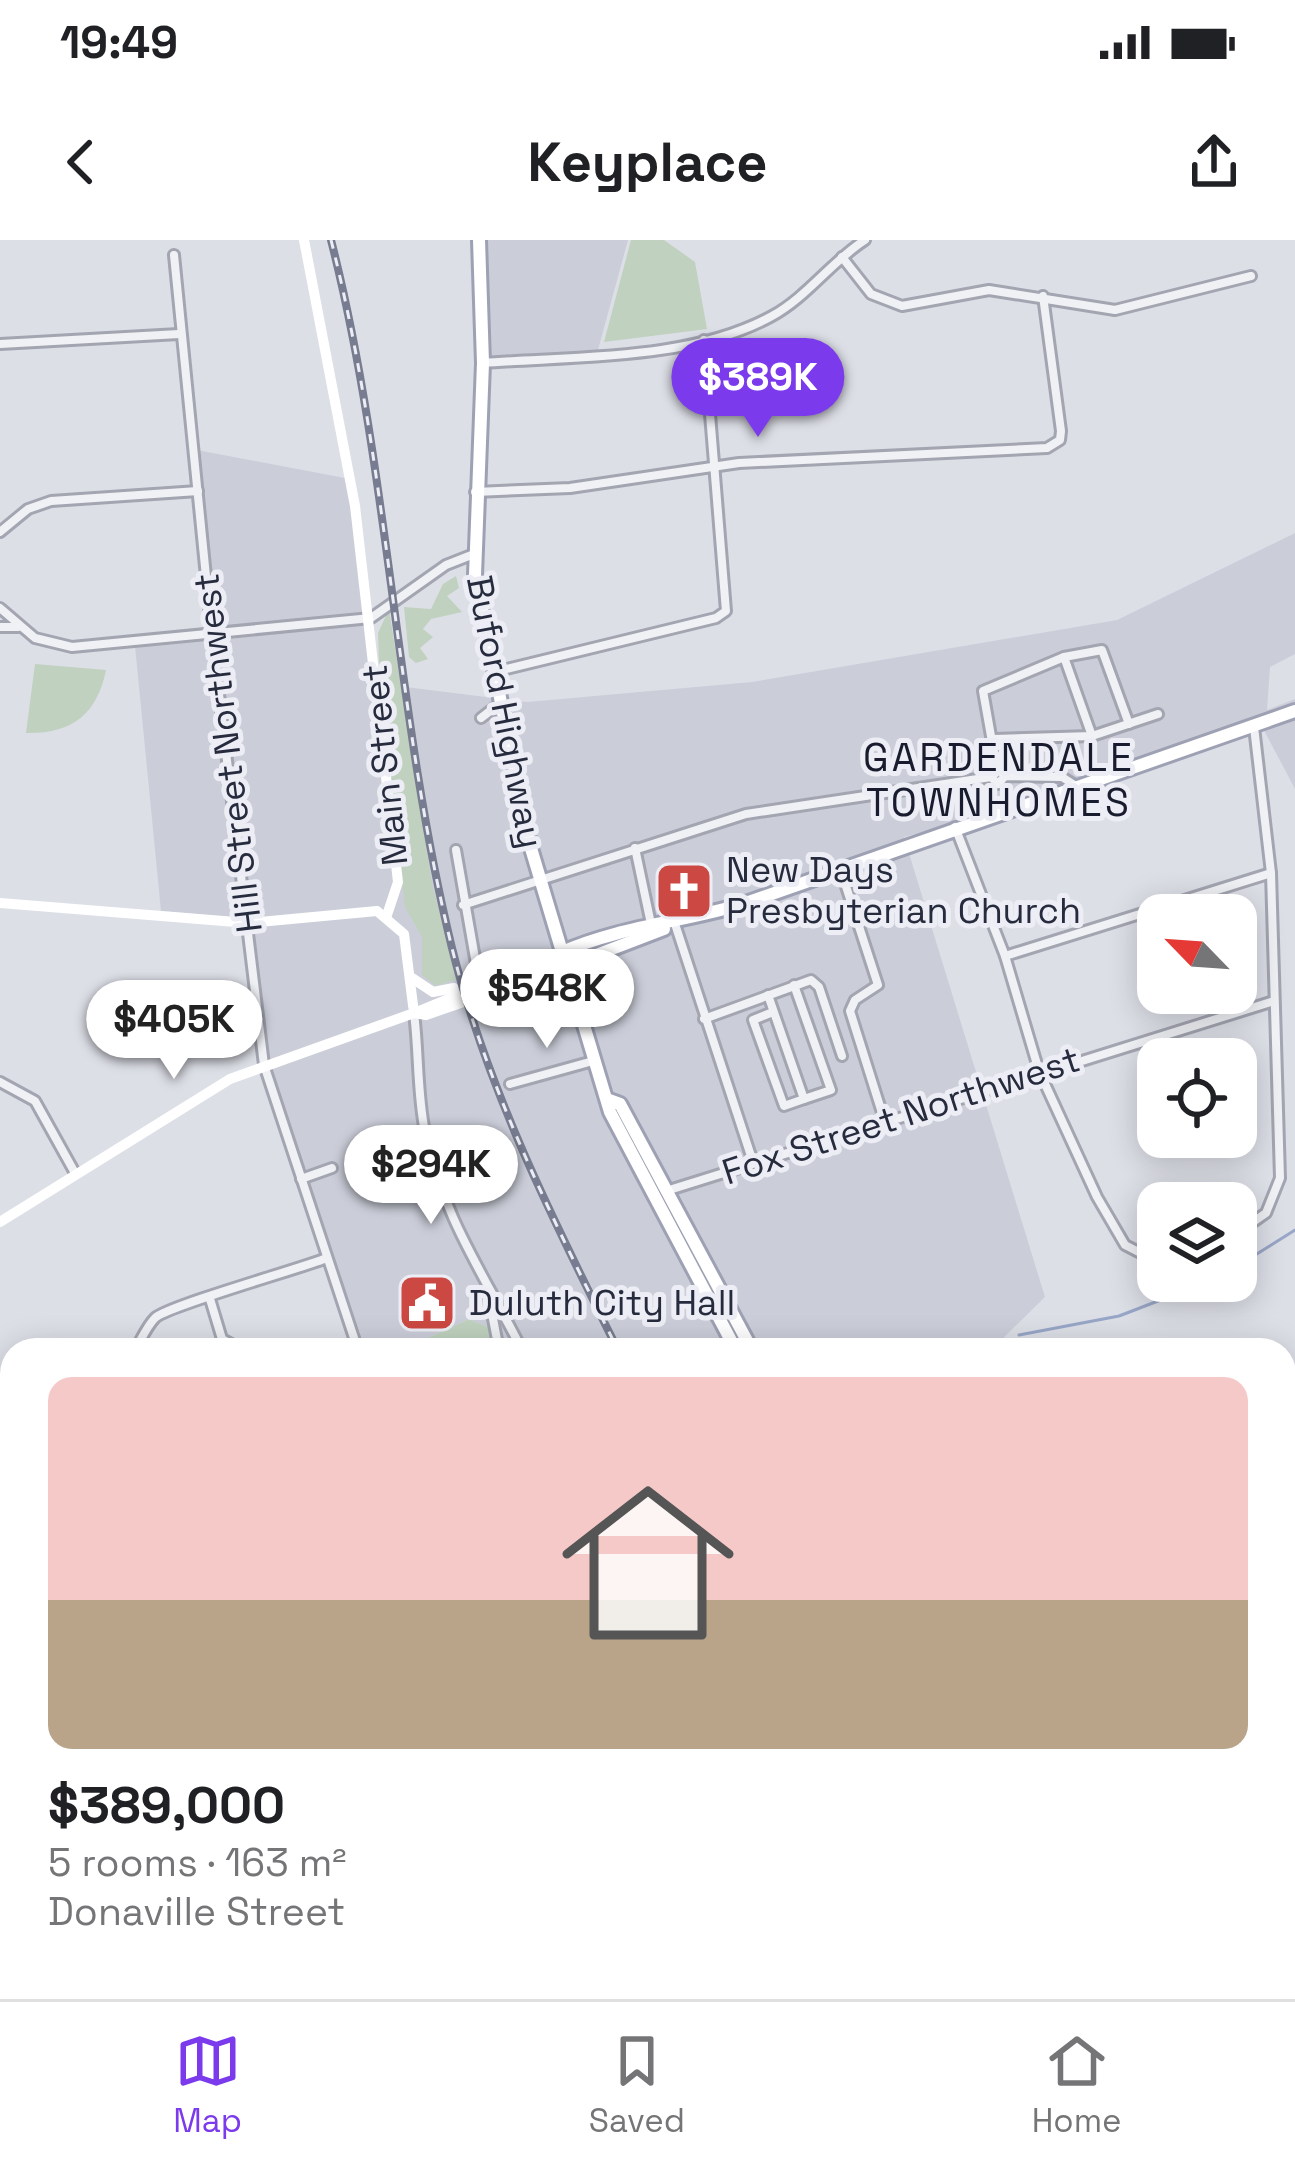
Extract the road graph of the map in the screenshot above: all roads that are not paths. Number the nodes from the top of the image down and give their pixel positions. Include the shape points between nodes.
1 (304, 240) edge
2 (479, 240) edge
3 (865, 240) edge
4 (174, 255) dead end
5 (842, 257) junction
6 (1251, 276) dead end
7 (1043, 296) junction
8 (178, 334) junction
9 (704, 340) junction
10 (0, 344) edge
11 (483, 363) junction
12 (714, 467) junction
13 (198, 491) junction
14 (476, 492) junction
15 (0, 532) edge
16 (474, 554) junction
17 (0, 608) edge
18 (371, 618) junction
19 (0, 627) edge
20 (20, 628) junction
21 (212, 637) junction
22 (1064, 657) junction
23 (492, 672) junction
24 (499, 704) junction
25 (1295, 711) edge
26 (1158, 714) dead end
27 (481, 718) dead end
28 (1129, 724) junction
29 (1254, 728) junction
30 (1092, 736) junction
31 (994, 739) junction
32 (998, 774) junction
33 (1077, 787) junction
34 (955, 826) junction
35 (635, 848) junction
36 (455, 850) dead end
37 (840, 868) junction
38 (1271, 873) junction
39 (538, 877) junction
40 (0, 903) edge
41 (463, 905) junction
42 (387, 915) junction
43 (248, 923) junction
44 (673, 925) junction
45 (651, 926) junction
46 (560, 952) junction
47 (1005, 956) junction
48 (565, 967) junction
49 (411, 977) junction
50 (479, 981) junction
51 (794, 985) junction
52 (463, 988) junction
53 (767, 995) junction
54 (1274, 1001) junction
55 (773, 1012) junction
56 (414, 1013) junction
57 (704, 1019) junction
58 (818, 1054) junction
59 (595, 1060) junction
60 (264, 1065) junction
61 (1039, 1071) junction
62 (0, 1082) edge
63 (510, 1084) dead end
64 (804, 1099) junction
65 (609, 1100) junction
66 (884, 1119) junction
67 (623, 1137) junction
68 (753, 1162) junction
69 (332, 1168) dead end
70 (75, 1172) junction
71 (301, 1179) junction
72 (666, 1191) junction
73 (650, 1193) junction
74 (1257, 1219) edge
75 (0, 1222) edge
76 (693, 1243) junction
77 (1137, 1251) edge
78 (327, 1258) junction
79 (489, 1297) junction
80 (210, 1299) junction
81 (142, 1338) edge
82 (222, 1338) edge
83 (354, 1338) edge
84 (497, 1338) edge
85 (515, 1338) edge
86 (734, 1338) edge
87 (738, 1338) edge

1 - 18 street, Main Street
2 - 11 main road, Buford Highway
3 - 5 street
4 - 8 street
5 - 7 street via 888,304 975,290
5 - 9 street via 761,321
6 - 7 street via 1115,310
7 - 12 street via 1060,440 1047,448
8 - 10 street
8 - 13 street, Hill Street Northwest
9 - 11 street
9 - 12 street
11 - 14 main road, Buford Highway
12 - 14 street
12 - 23 street via 726,611
13 - 15 street via 51,501
13 - 21 street, Hill Street Northwest
14 - 16 main road, Buford Highway
16 - 18 street
16 - 23 main road, Buford Highway
17 - 20 street
18 - 21 street
18 - 42 street, Main Street via 398,882
19 - 20 street
20 - 21 street via 72,647
21 - 43 street, Hill Street Northwest
22 - 28 street via 1102,650
22 - 30 street
22 - 31 street via 987,686
23 - 24 main road, Buford Highway
24 - 27 street
24 - 39 main road, Buford Highway
25 - 29 main road
26 - 28 street
28 - 30 street
29 - 33 main road
29 - 38 street
30 - 31 street
31 - 32 street
32 - 33 street via 1062,777
32 - 35 street via 774,808
33 - 34 main road
34 - 37 main road
34 - 47 street
35 - 39 street
35 - 45 street
36 - 41 street
37 - 44 main road
37 - 66 street via 878,985 850,1011
38 - 47 street
38 - 54 street
39 - 41 street
39 - 46 main road, Buford Highway
40 - 43 street
41 - 50 street
42 - 43 street via 359,910
42 - 49 street, Main Street via 404,934
43 - 60 street, Hill Street Northwest
44 - 45 main road
44 - 48 main road
44 - 57 street
45 - 46 main road
46 - 48 main road, Buford Highway
46 - 50 street
47 - 61 street
48 - 56 street
48 - 59 main road, Buford Highway
49 - 52 street via 433,992
49 - 56 street, Main Street
50 - 52 street
51 - 53 street
51 - 58 street
51 - 58 street via 816,982 841,1052
52 - 56 street
53 - 55 street
53 - 57 street
54 - 61 street, Fox Street Northwest
54 - 74 street via 1280,1178
55 - 64 street
55 - 64 street via 753,1020 784,1106
56 - 60 street
56 - 79 street, Main Street via 426,1136 454,1226
57 - 68 street
58 - 64 street via 831,1090
59 - 63 street
59 - 65 main road, Buford Highway
60 - 70 street
60 - 71 street, Hill Street Northwest
61 - 66 street, Fox Street Northwest
61 - 77 street via 1112,1228
62 - 70 street via 35,1101
65 - 67 main road, Buford Highway
65 - 72 main road, Buford Highway via 620,1104
66 - 68 street, Fox Street Northwest
67 - 72 main road
67 - 73 main road, Buford Highway
68 - 72 street, Fox Street Northwest
69 - 71 street
70 - 75 street
71 - 78 street, Hill Street Northwest
72 - 76 main road, Buford Highway
73 - 76 main road
73 - 86 main road, Buford Highway
76 - 87 main road, Buford Highway
78 - 80 street
78 - 83 street, Hill Street Northwest
79 - 84 street
79 - 85 street
80 - 81 street via 170,1307
80 - 82 street

